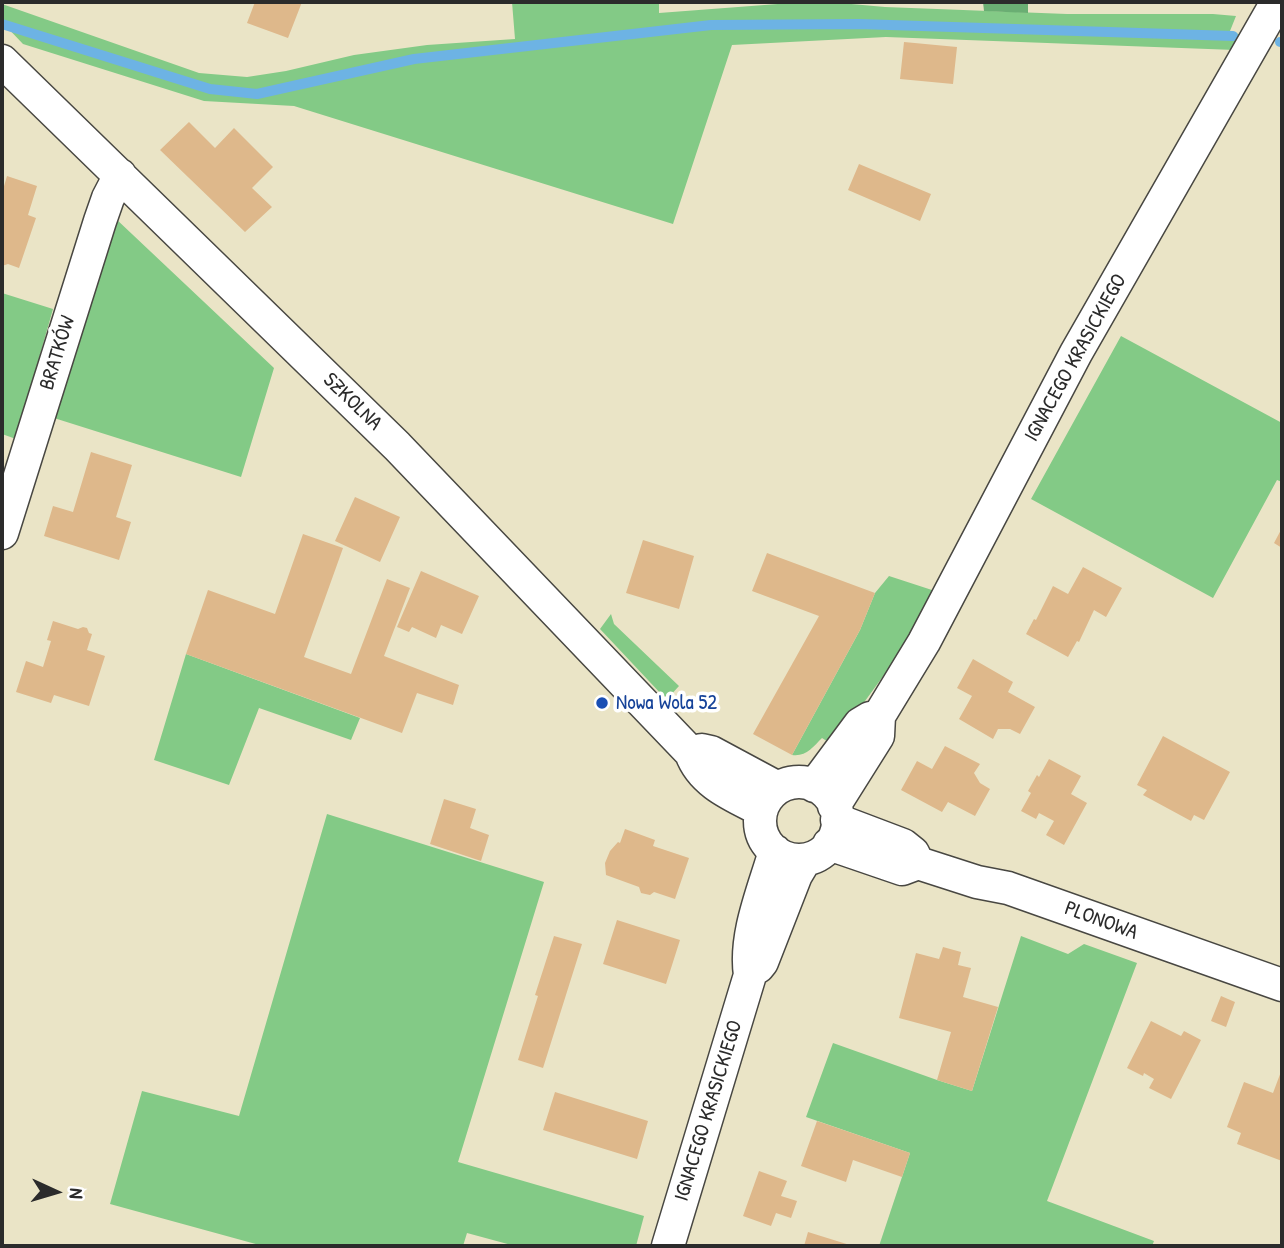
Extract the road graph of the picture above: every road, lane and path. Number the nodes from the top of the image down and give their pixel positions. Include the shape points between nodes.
1 (1277, 2) edge
2 (2, 61) edge
3 (120, 175) junction
4 (2, 533) edge
5 (770, 799) junction
6 (824, 823) junction
7 (775, 851) junction
8 (750, 975) junction
9 (1282, 985) edge
10 (668, 1246) edge

1 - 6 street, IGNACEGO KRASICKIEGO via 1076,354 931,630 879,716 878,736
2 - 3 street, SZKOLNA
3 - 4 street, BRATKÓW via 100,221
3 - 5 street, SZKOLNA via 441,490 691,753 711,752
5 - 6 street via 792,783 807,783
5 - 7 street via 760,824
6 - 7 street via 793,860
6 - 8 street, IGNACEGO KRASICKIEGO via 796,875 762,962
6 - 9 street, PLONOWA via 902,869 918,863 1008,888
7 - 8 street, IGNACEGO KRASICKIEGO via 752,933
8 - 10 street, IGNACEGO KRASICKIEGO

